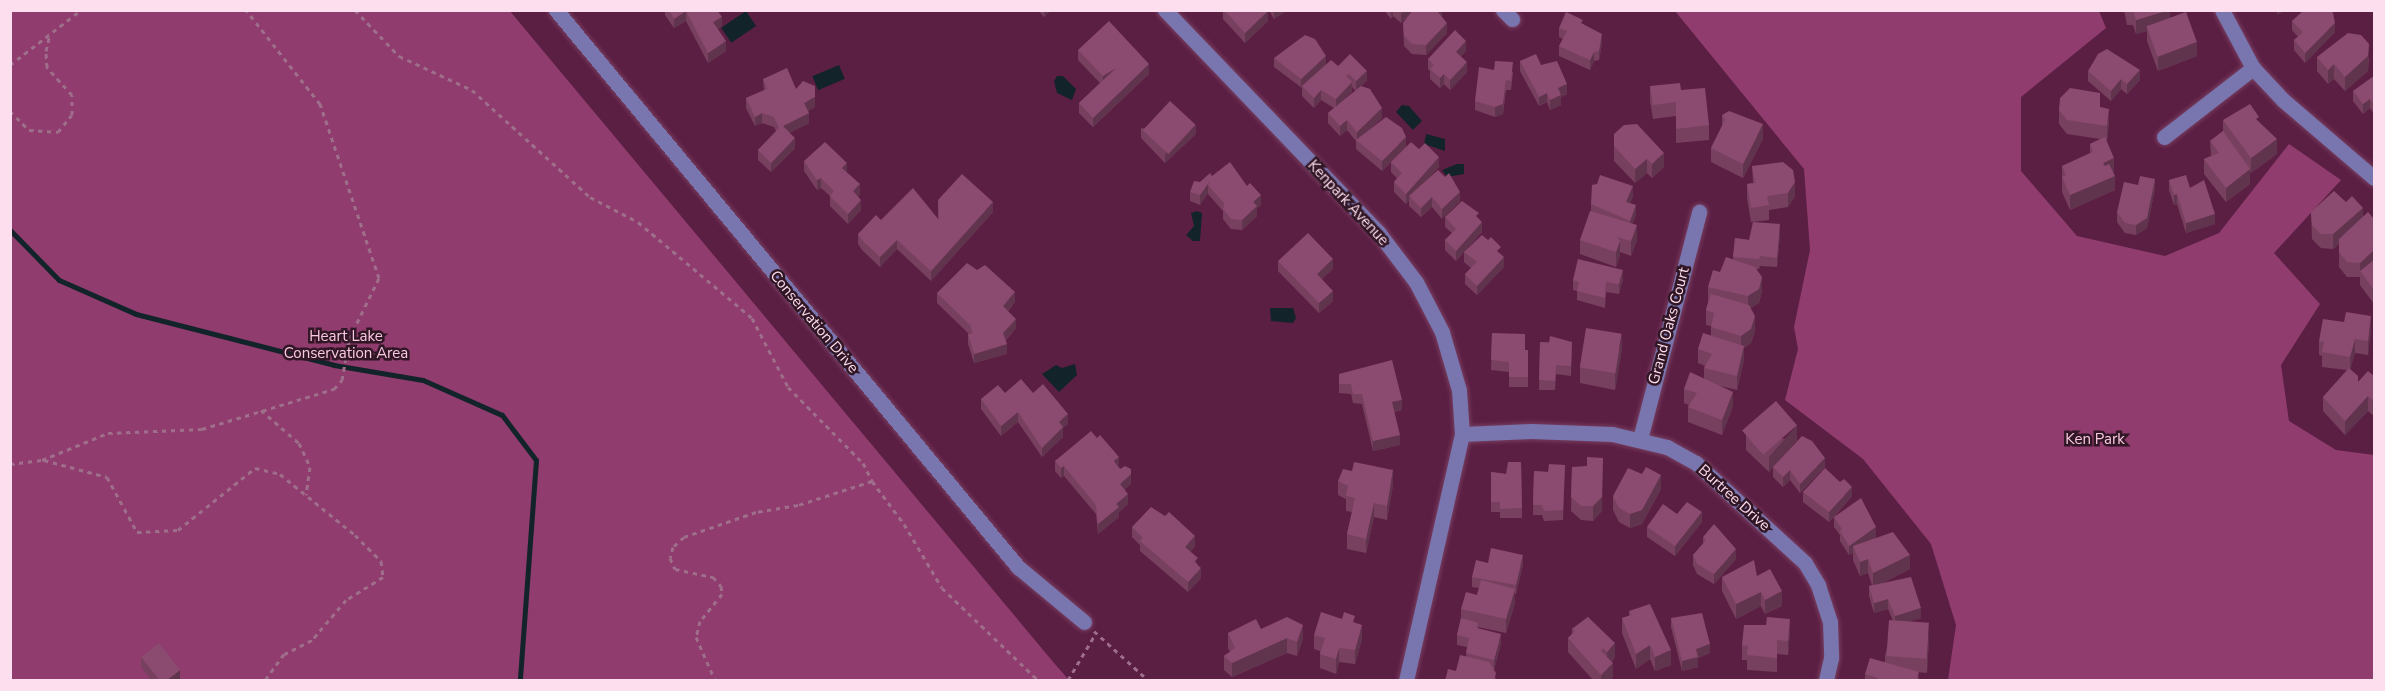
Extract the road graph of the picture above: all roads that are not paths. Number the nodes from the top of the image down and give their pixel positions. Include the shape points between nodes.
1 (556, 10) edge
2 (2222, 10) edge
3 (1166, 11) edge
4 (2253, 68) junction
5 (2164, 137) dead end
6 (2374, 178) edge
7 (1699, 212) dead end
8 (1462, 434) junction
9 (1640, 439) junction
10 (1084, 622) road end
11 (1406, 681) edge
12 (1826, 681) edge

1 - 10 street, Conservation Drive via 1018,567
2 - 4 street
3 - 8 street, Kenpark Avenue via 1378,232 1416,282 1451,362 1459,390
4 - 5 street
4 - 6 street via 2283,100
7 - 9 street, Grand Oaks Court
8 - 9 street, Burtree Drive via 1531,431
8 - 11 street, Kenpark Avenue
9 - 12 street, Burtree Drive via 1667,447 1696,463 1805,563 1818,585 1830,622 1832,657

